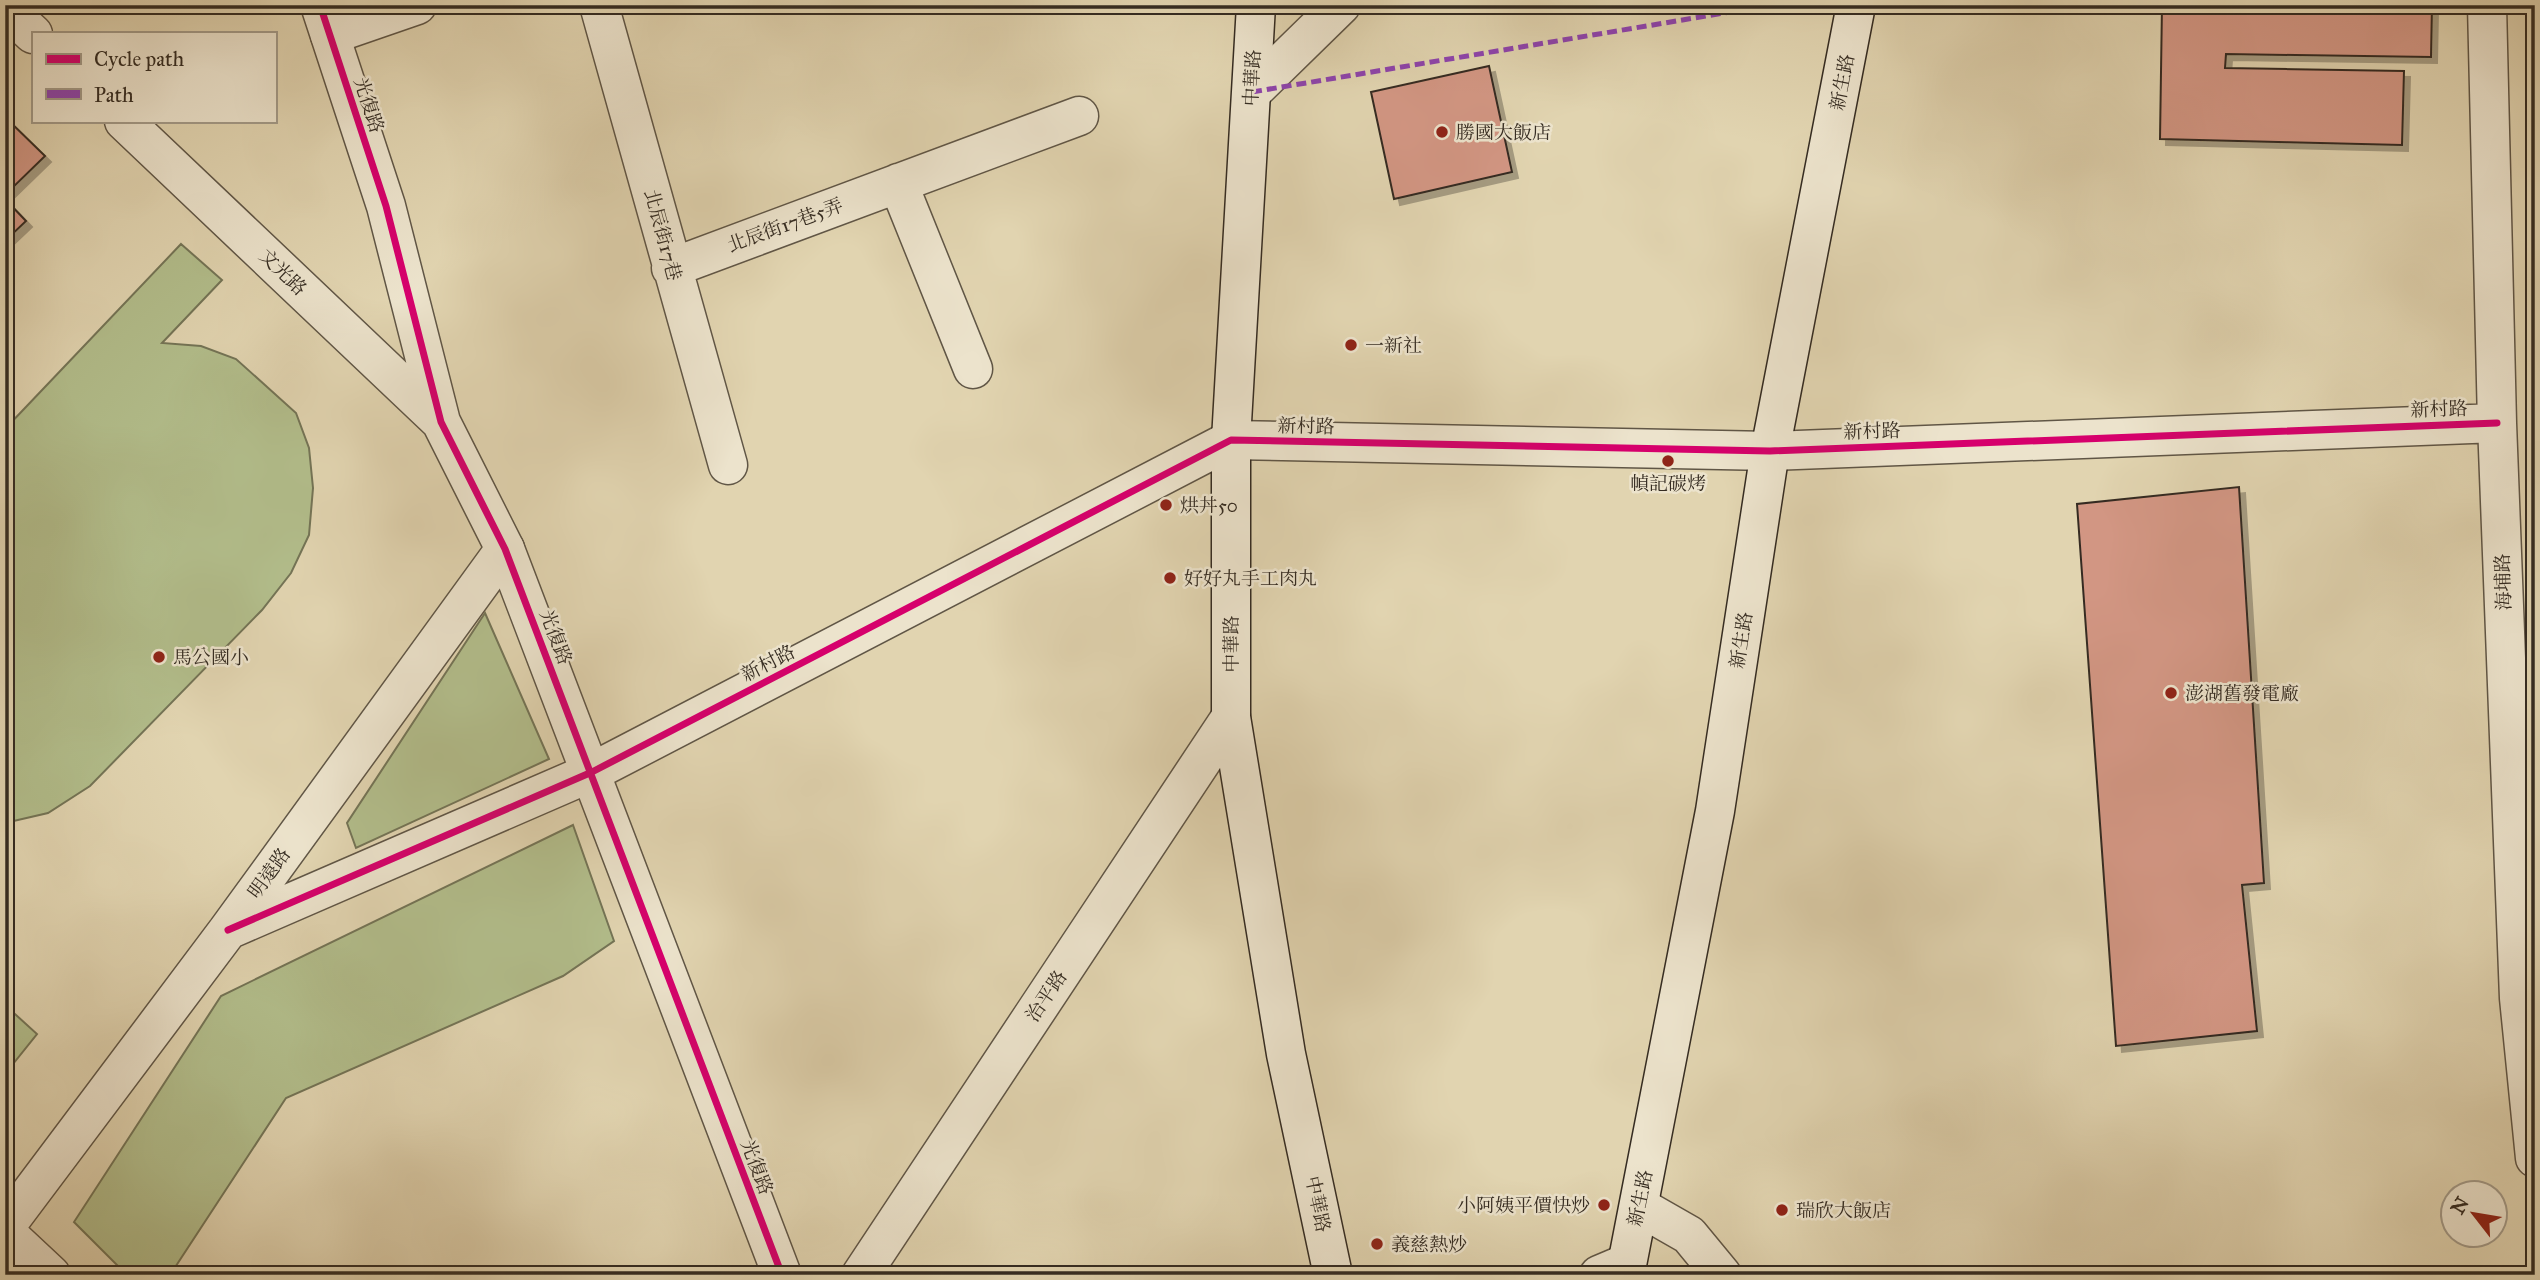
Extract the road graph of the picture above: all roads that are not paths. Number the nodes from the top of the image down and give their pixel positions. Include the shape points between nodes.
1 (417, 5) edge
2 (600, 5) edge
3 (1256, 5) edge
4 (1341, 5) edge
5 (1856, 5) edge
6 (2487, 5) edge
7 (5, 8) edge
8 (325, 20) edge
9 (32, 33) edge
10 (1252, 92) junction
11 (1079, 116) dead end
12 (125, 122) edge
13 (898, 183) junction
14 (671, 268) junction
15 (973, 369) dead end
16 (441, 422) junction
17 (2497, 423) junction
18 (1231, 440) junction
19 (1770, 451) junction
20 (728, 465) dead end
21 (505, 549) junction
22 (1231, 717) junction
23 (592, 772) junction
24 (228, 929) junction
25 (2527, 996) edge
26 (2535, 1158) edge
27 (1640, 1208) junction
28 (5, 1230) edge
29 (1616, 1271) edge
30 (51, 1275) edge
31 (782, 1275) edge
32 (861, 1275) edge
33 (1333, 1275) edge
34 (1722, 1275) edge

1 - 8 street
2 - 14 street, 北辰街17巷
3 - 10 street, 中華路
4 - 10 street
5 - 19 street, 新生路
6 - 17 street, 海埔路
7 - 9 street
8 - 16 street, 光復路 via 386,206
10 - 18 street, 中華路
11 - 13 street, 北辰街17巷5弄
12 - 16 street, 文光路
13 - 14 street, 北辰街17巷5弄
13 - 15 street
14 - 20 street, 北辰街17巷
16 - 21 street, 光復路
17 - 19 street, 新村路
17 - 25 street, 海埔路
18 - 19 street, 新村路
18 - 22 street, 中華路
18 - 23 street, 新村路
19 - 27 street, 新生路 via 1714,811
21 - 23 street, 光復路
21 - 24 street, 明遠路
22 - 32 street, 治平路
22 - 33 street, 中華路 via 1286,1054
23 - 24 street, 新村路
23 - 31 street, 光復路
24 - 28 street, 明遠路
25 - 26 street, 海埔路
27 - 29 street, 新生路
27 - 34 street via 1689,1235
28 - 30 street

